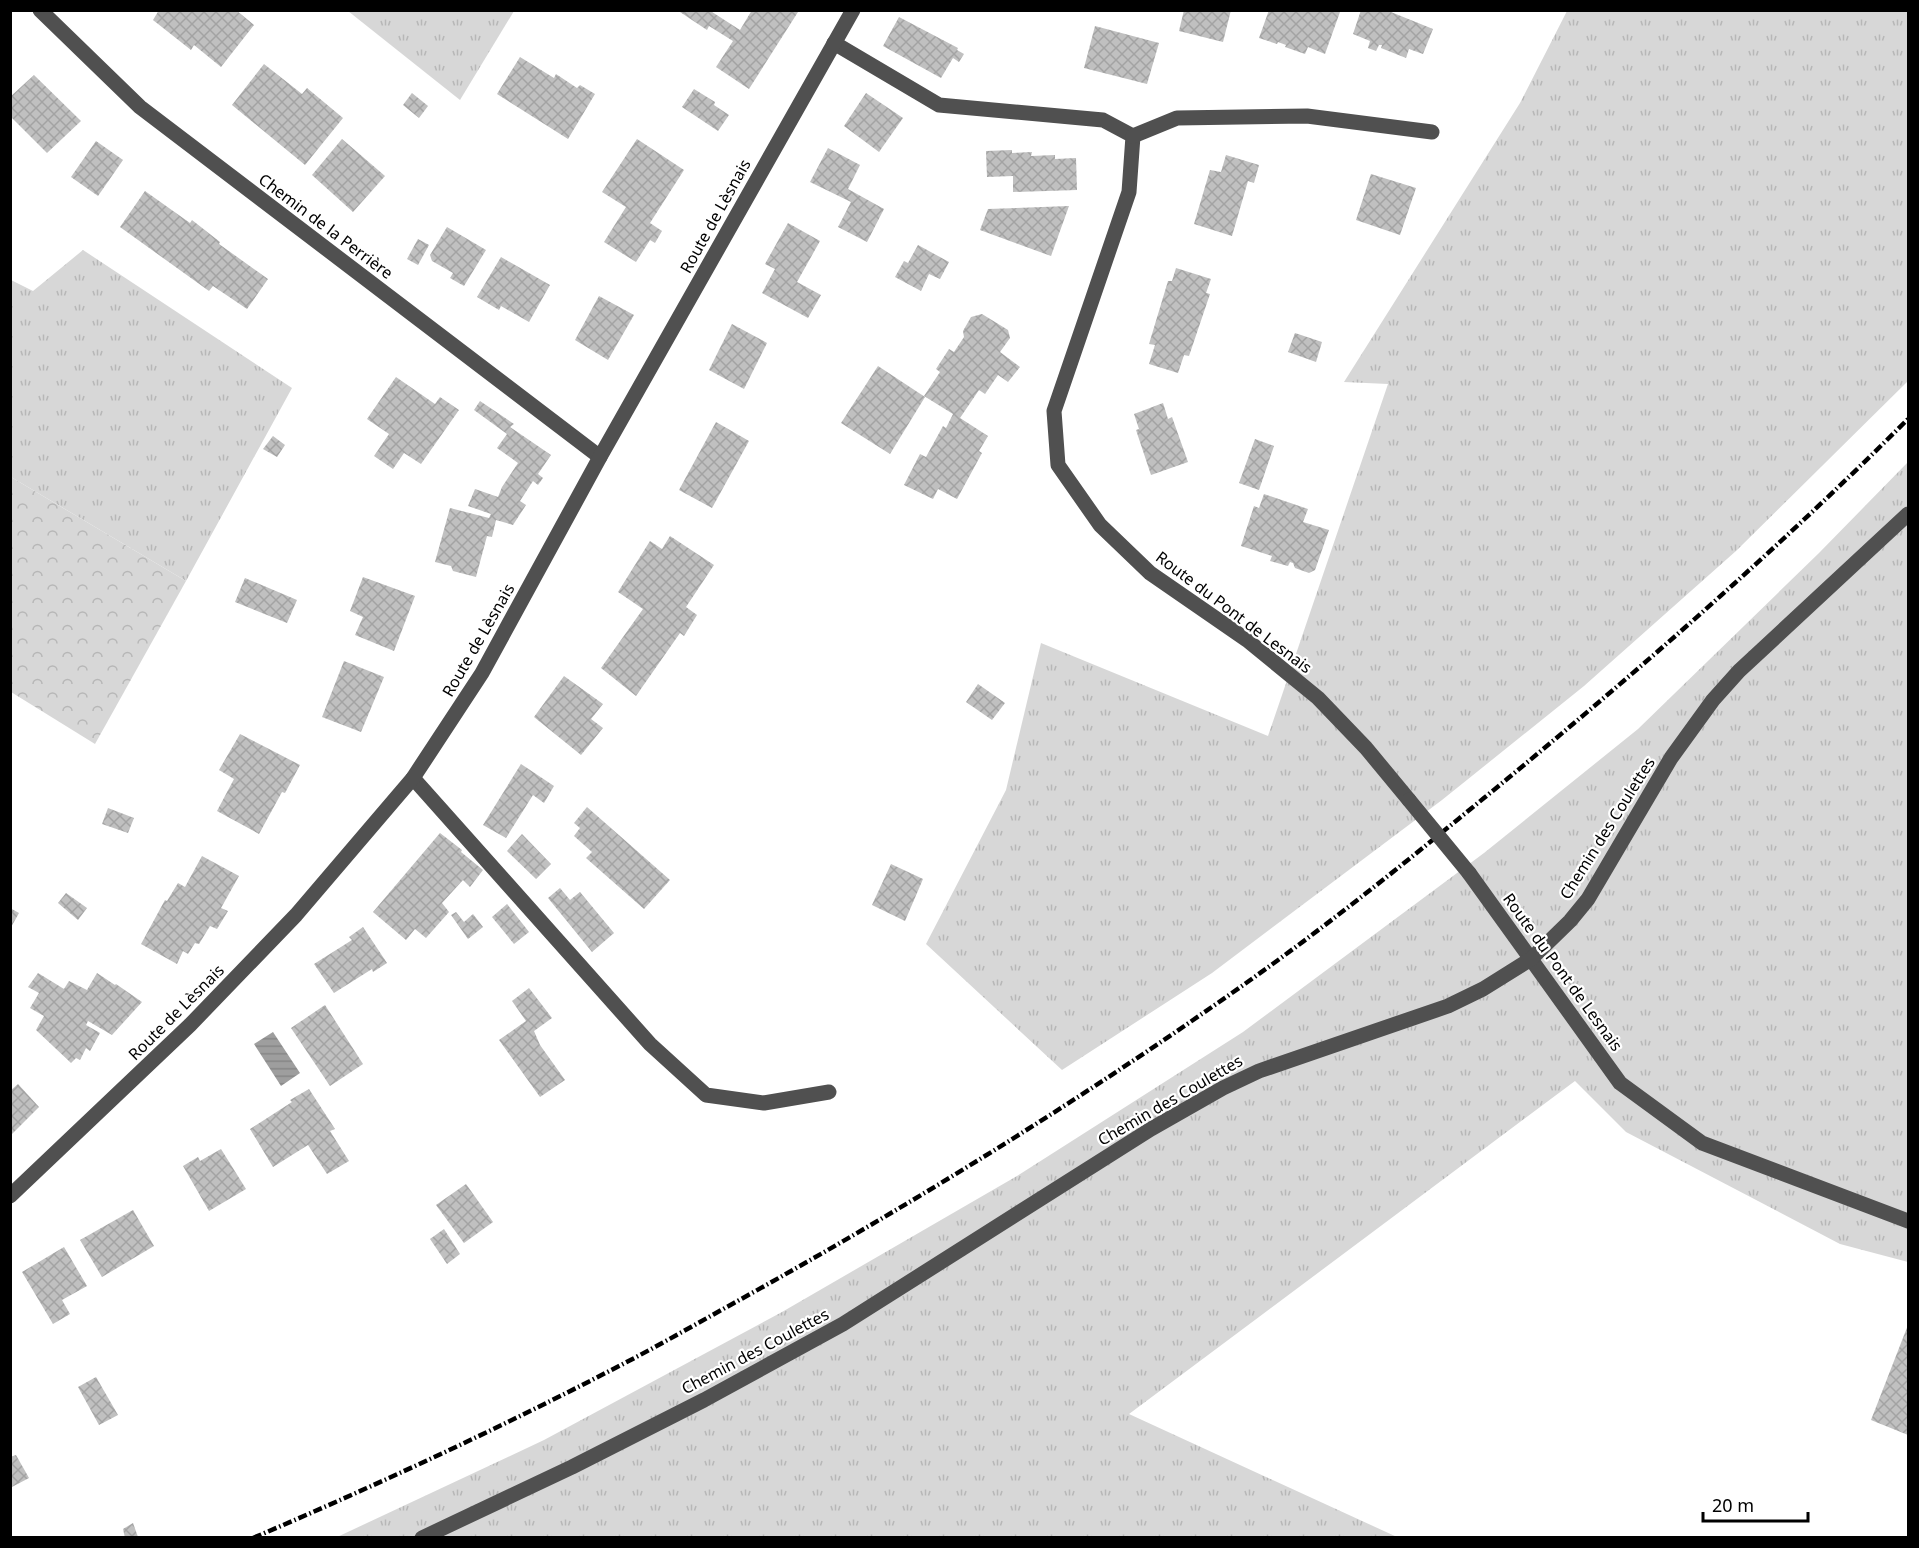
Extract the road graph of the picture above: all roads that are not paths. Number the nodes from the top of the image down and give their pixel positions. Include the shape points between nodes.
1 (40, 10) edge
2 (853, 10) edge
3 (834, 43) junction
4 (1432, 132) dead end
5 (1133, 136) junction
6 (600, 457) junction
7 (1908, 514) edge
8 (413, 778) junction
9 (1532, 959) junction
10 (829, 1092) dead end
11 (10, 1196) edge
12 (1908, 1221) edge
13 (422, 1538) edge

1 - 6 street, Chemin de la Perrière via 140,107
2 - 3 street, Route de Lèsnais
3 - 5 street via 939,105 1103,120
3 - 6 street, Route de Lèsnais
4 - 5 street via 1307,116 1224,117 1177,118
5 - 9 street, Route du Pont de Lesnais, bridge via 1129,192 1054,411 1058,465 1100,525 1150,573 1247,640 1318,698 1366,748
6 - 8 street, Route de Lèsnais via 482,673
7 - 9 street, Chemin des Coulettes via 1739,670 1713,699 1671,758 1588,899
8 - 10 street via 650,1044 706,1095 764,1103
8 - 11 street, Route de Lèsnais via 296,915 198,1017
9 - 12 street, Route du Pont de Lesnais via 1620,1083 1702,1143
9 - 13 street, Chemin des Coulettes via 1448,1006 1259,1071 1223,1088 1151,1129 843,1324 704,1400

